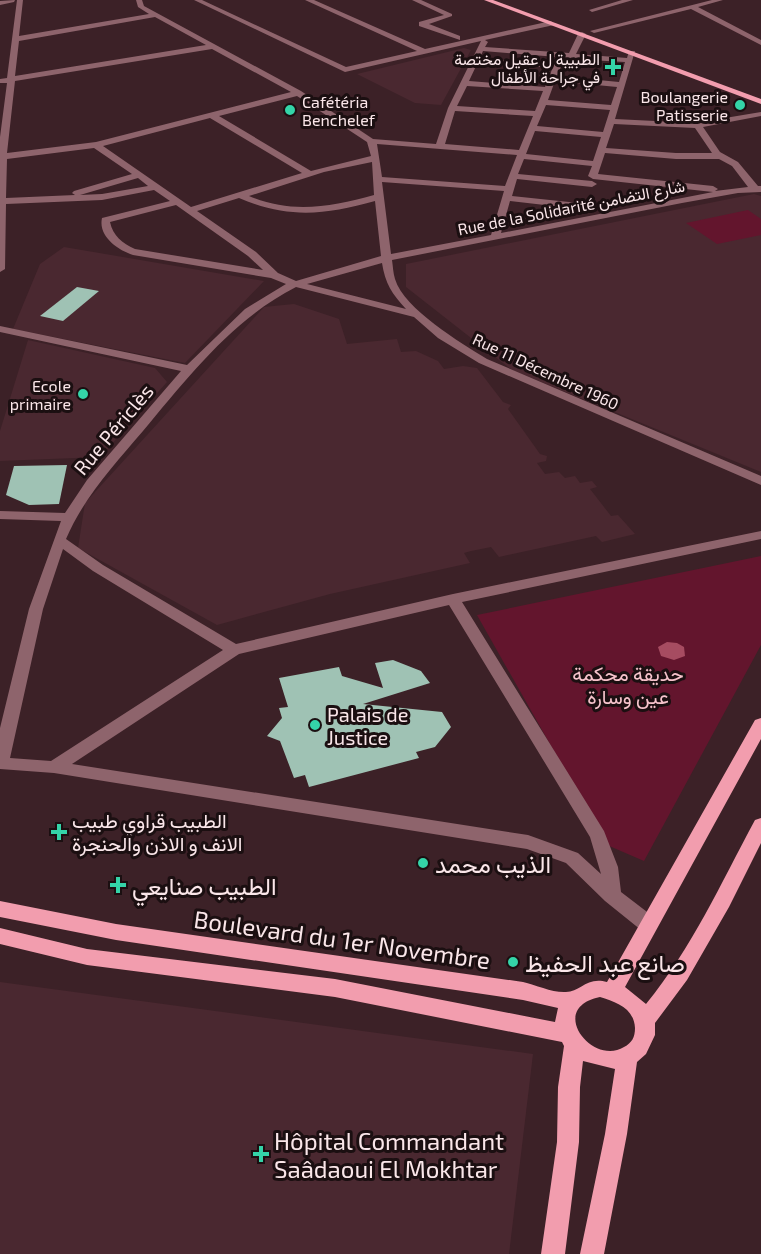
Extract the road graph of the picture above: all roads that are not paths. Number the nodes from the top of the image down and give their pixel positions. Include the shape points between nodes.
1 (15, 0) edge
2 (140, 0) edge
3 (197, 0) edge
4 (308, 0) edge
5 (416, 0) edge
6 (488, 0) edge
7 (507, 0) edge
8 (630, 0) edge
9 (679, 0) edge
10 (720, 0) edge
11 (0, 3) edge
12 (592, 7) dead end
13 (692, 7) junction
14 (156, 15) junction
15 (9, 21) dead end
16 (551, 23) junction
17 (594, 31) junction
18 (582, 34) junction
19 (486, 37) junction
20 (457, 38) dead end
21 (15, 39) junction
22 (761, 44) edge
23 (215, 46) junction
24 (481, 49) junction
25 (425, 52) junction
26 (631, 56) junction
27 (561, 57) junction
28 (571, 57) junction
29 (476, 60) junction
30 (677, 61) dead end
31 (557, 66) junction
32 (552, 78) junction
33 (5, 81) edge
34 (465, 83) junction
35 (621, 85) junction
36 (546, 89) junction
37 (298, 93) junction
38 (542, 102) junction
39 (761, 102) edge
40 (452, 108) junction
41 (614, 108) junction
42 (536, 114) junction
43 (761, 114) edge
44 (211, 115) junction
45 (610, 121) junction
46 (698, 126) junction
47 (531, 128) junction
48 (606, 135) junction
49 (371, 141) junction
50 (96, 145) junction
51 (441, 146) junction
52 (602, 150) junction
53 (521, 154) junction
54 (720, 156) junction
55 (2, 157) edge
56 (376, 158) junction
57 (598, 164) junction
58 (625, 165) junction
59 (310, 174) junction
60 (140, 176) junction
61 (513, 176) junction
62 (377, 179) junction
63 (593, 180) junction
64 (156, 187) junction
65 (93, 188) junction
66 (758, 189) edge
67 (729, 191) junction
68 (506, 194) junction
69 (239, 195) junction
70 (66, 197) junction
71 (102, 197) junction
72 (379, 197) junction
73 (2, 201) junction
74 (177, 202) junction
75 (588, 207) junction
76 (189, 211) junction
77 (586, 218) junction
78 (105, 220) junction
79 (495, 237) junction
80 (387, 258) junction
81 (0, 269) edge
82 (274, 275) junction
83 (296, 284) junction
84 (418, 315) junction
85 (0, 329) edge
86 (189, 369) junction
87 (761, 481) edge
88 (0, 515) edge
89 (69, 517) junction
90 (761, 535) edge
91 (59, 540) junction
92 (453, 599) junction
93 (234, 650) junction
94 (761, 724) edge
95 (54, 766) junction
96 (761, 825) edge
97 (612, 896) junction
98 (0, 909) edge
99 (648, 924) junction
100 (0, 936) edge
101 (613, 990) junction
102 (571, 1002) junction
103 (645, 1020) junction
104 (572, 1039) junction
105 (627, 1057) junction
106 (553, 1254) edge
107 (592, 1254) edge

1 - 11 street
1 - 15 street
1 - 21 street
2 - 14 street via 141,7
3 - 25 street via 339,69 351,70
4 - 25 street
5 - 20 street via 450,15 422,24
6 - 16 main road
7 - 17 main road
8 - 12 street
9 - 13 street
10 - 13 street
13 - 17 street
13 - 22 street
14 - 21 street
14 - 23 street
16 - 18 main road
16 - 19 street
17 - 30 main road
18 - 26 main road
18 - 28 street
19 - 24 street
19 - 25 street
21 - 33 street
23 - 33 street
23 - 37 street
24 - 27 street
24 - 29 street
26 - 28 street
26 - 35 street
26 - 39 main road
27 - 28 street
27 - 31 street
29 - 31 street
29 - 34 street
31 - 32 street
32 - 35 street
32 - 36 street
33 - 55 street
34 - 36 street
34 - 40 street
35 - 41 street
36 - 38 street
37 - 44 street
37 - 49 street
38 - 41 street
38 - 42 street
40 - 42 street
40 - 51 street
41 - 45 street
42 - 47 street
43 - 46 street
44 - 50 street
44 - 59 street
45 - 46 street
45 - 48 street
46 - 54 street
47 - 48 street
47 - 53 street
48 - 52 street
49 - 51 street
49 - 56 street, Rue 11 Décembre 1960
50 - 55 street
50 - 60 street
51 - 53 street
52 - 57 street
52 - 58 street
53 - 57 street
53 - 61 street
54 - 58 street via 682,156
54 - 66 street via 735,164
55 - 73 street
56 - 59 street
56 - 62 street, Rue 11 Décembre 1960
57 - 63 street
58 - 63 street
58 - 67 street
59 - 69 street
60 - 64 street
60 - 65 street
61 - 63 street
61 - 68 street
62 - 68 street
62 - 72 street, Rue 11 Décembre 1960
63 - 75 street
64 - 71 street
64 - 74 street
65 - 70 street
65 - 71 street
66 - 67 street, Rue de la Solidarité شارع التضامن
67 - 77 street, Rue de la Solidarité شارع التضامن
68 - 75 street
68 - 79 street
69 - 72 street via 272,208 295,210 332,208
69 - 76 street
70 - 71 street
70 - 73 street
71 - 78 street
72 - 80 street, Rue 11 Décembre 1960
73 - 81 street
74 - 76 street
74 - 78 street
75 - 77 street
76 - 82 street via 252,254
77 - 79 street, Rue de la Solidarité شارع التضامن
78 - 82 street via 115,242 133,252
79 - 80 street, Rue de la Solidarité شارع التضامن
80 - 83 street, Rue Périclès
80 - 84 street, Rue 11 Décembre 1960 via 390,280
82 - 83 street
83 - 84 street
83 - 86 street, Rue Périclès via 249,310
84 - 87 street, Rue 11 Décembre 1960 via 442,336 483,361
85 - 86 street
86 - 89 street, Rue Périclès
88 - 89 street
89 - 91 street, Rue Périclès
90 - 92 street
91 - 93 street
91 - 95 street, Rue Périclès via 36,609 0,763
92 - 93 street
92 - 97 street via 598,836 609,867
93 - 95 street
94 - 99 main road
95 - 97 street via 528,843 572,858
96 - 103 main road via 695,953
97 - 99 street
98 - 102 main road, Boulevard du 1er Novembre via 116,932 522,991
99 - 101 main road
100 - 104 main road via 87,957 335,988
101 - 102 main road via 589,990
101 - 103 main road via 633,1001
102 - 104 main road via 565,1023
103 - 105 main road via 644,1041
104 - 105 main road via 600,1059
104 - 106 main road via 568,1142
105 - 107 main road

